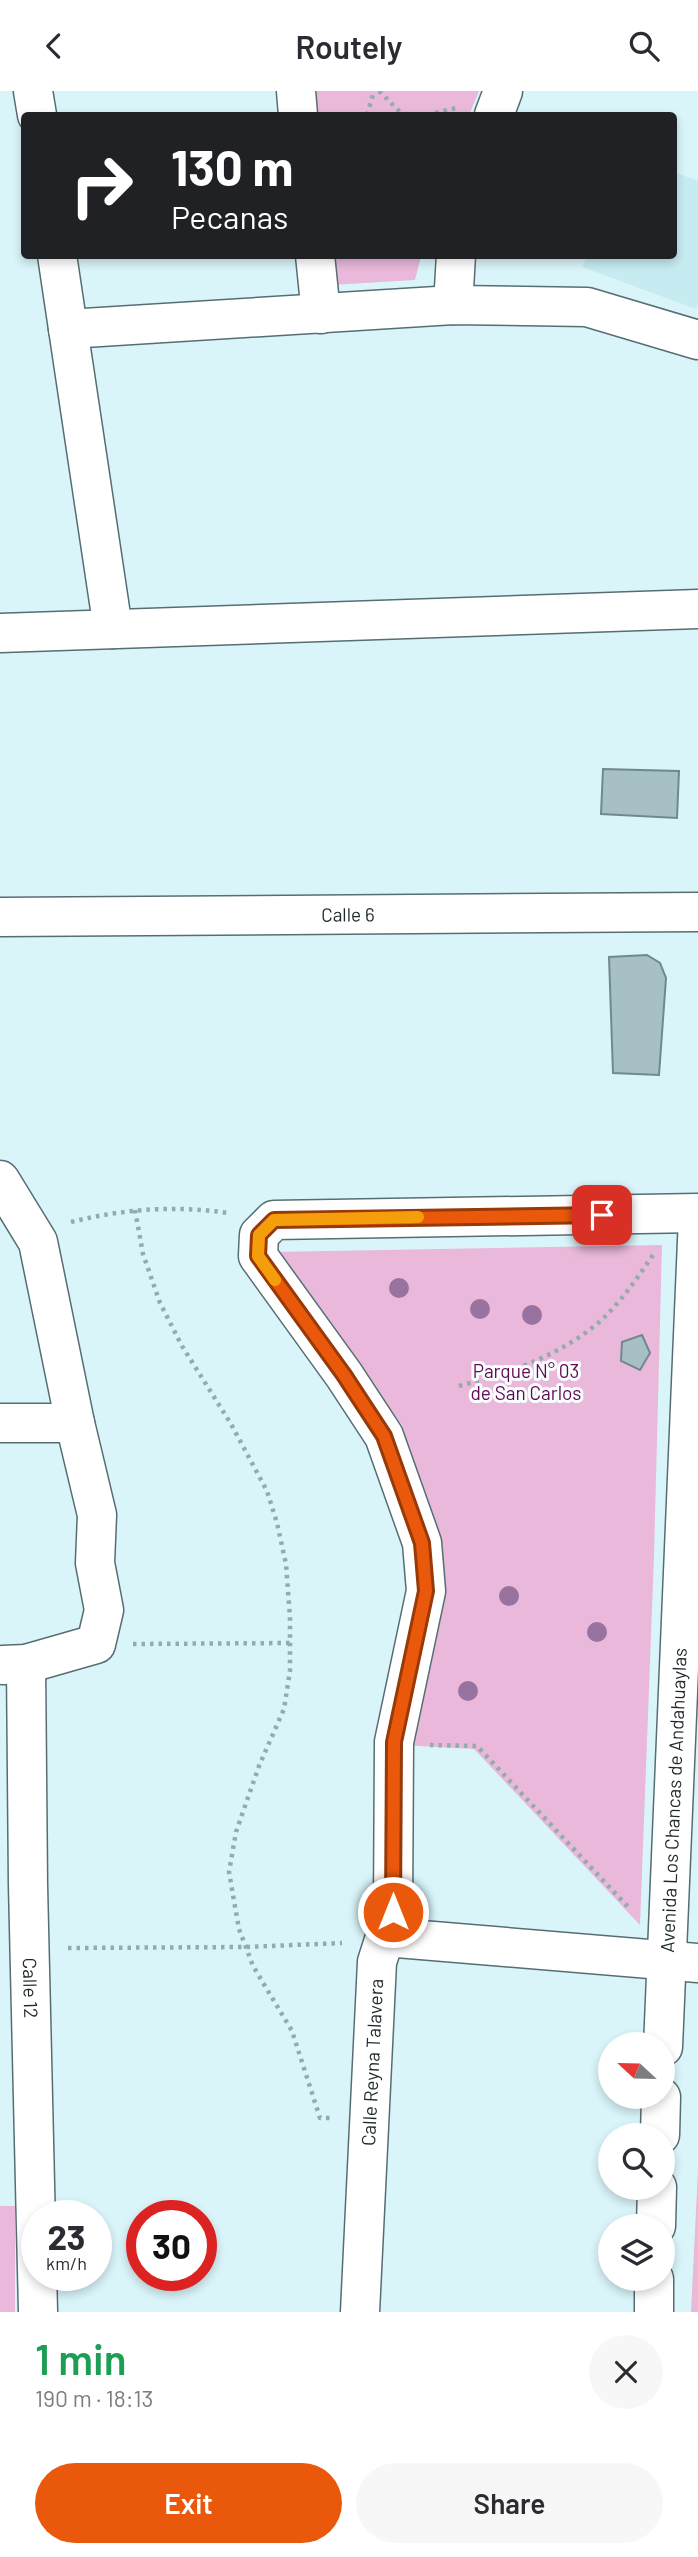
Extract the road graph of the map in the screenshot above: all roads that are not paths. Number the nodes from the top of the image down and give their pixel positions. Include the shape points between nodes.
1 (33, 91) edge
2 (296, 91) edge
3 (36, 112) edge
4 (299, 112) edge
5 (58, 259) edge
6 (314, 259) edge
7 (456, 259) edge
8 (453, 305) junction
9 (321, 314) junction
10 (68, 329) junction
11 (698, 340) edge
12 (698, 609) edge
13 (113, 629) junction
14 (0, 633) edge
15 (698, 912) edge
16 (0, 917) edge
17 (0, 1180) edge
18 (698, 1215) edge
19 (0, 1423) edge
20 (75, 1423) junction
21 (13, 1664) edge
22 (14, 1886) edge
23 (385, 1937) junction
24 (683, 1962) edge
25 (667, 2032) edge
26 (654, 2291) edge
27 (38, 2312) edge
28 (360, 2312) edge
29 (654, 2312) edge

1 - 3 street
2 - 4 street
5 - 10 street
6 - 9 street
7 - 8 street
8 - 9 street
8 - 11 street via 587,307
9 - 10 street
10 - 13 street
12 - 13 street
13 - 14 street
15 - 16 street, Calle 6
17 - 20 street via 38,1242
18 - 23 street, Calle Reyna Talavera via 267,1228 258,1256 384,1436 422,1543 426,1591 394,1742 393,1912
18 - 24 street, Avenida Los Chancas de Andahuaylas
19 - 20 street
20 - 21 street via 97,1515 95,1563 104,1611 96,1644
21 - 22 street, Calle 12
22 - 27 street, Calle 12 via 30,1949
23 - 24 street
23 - 28 street, Calle Reyna Talavera via 377,1962
24 - 25 street, Avenida Los Chancas de Andahuaylas
26 - 29 street

